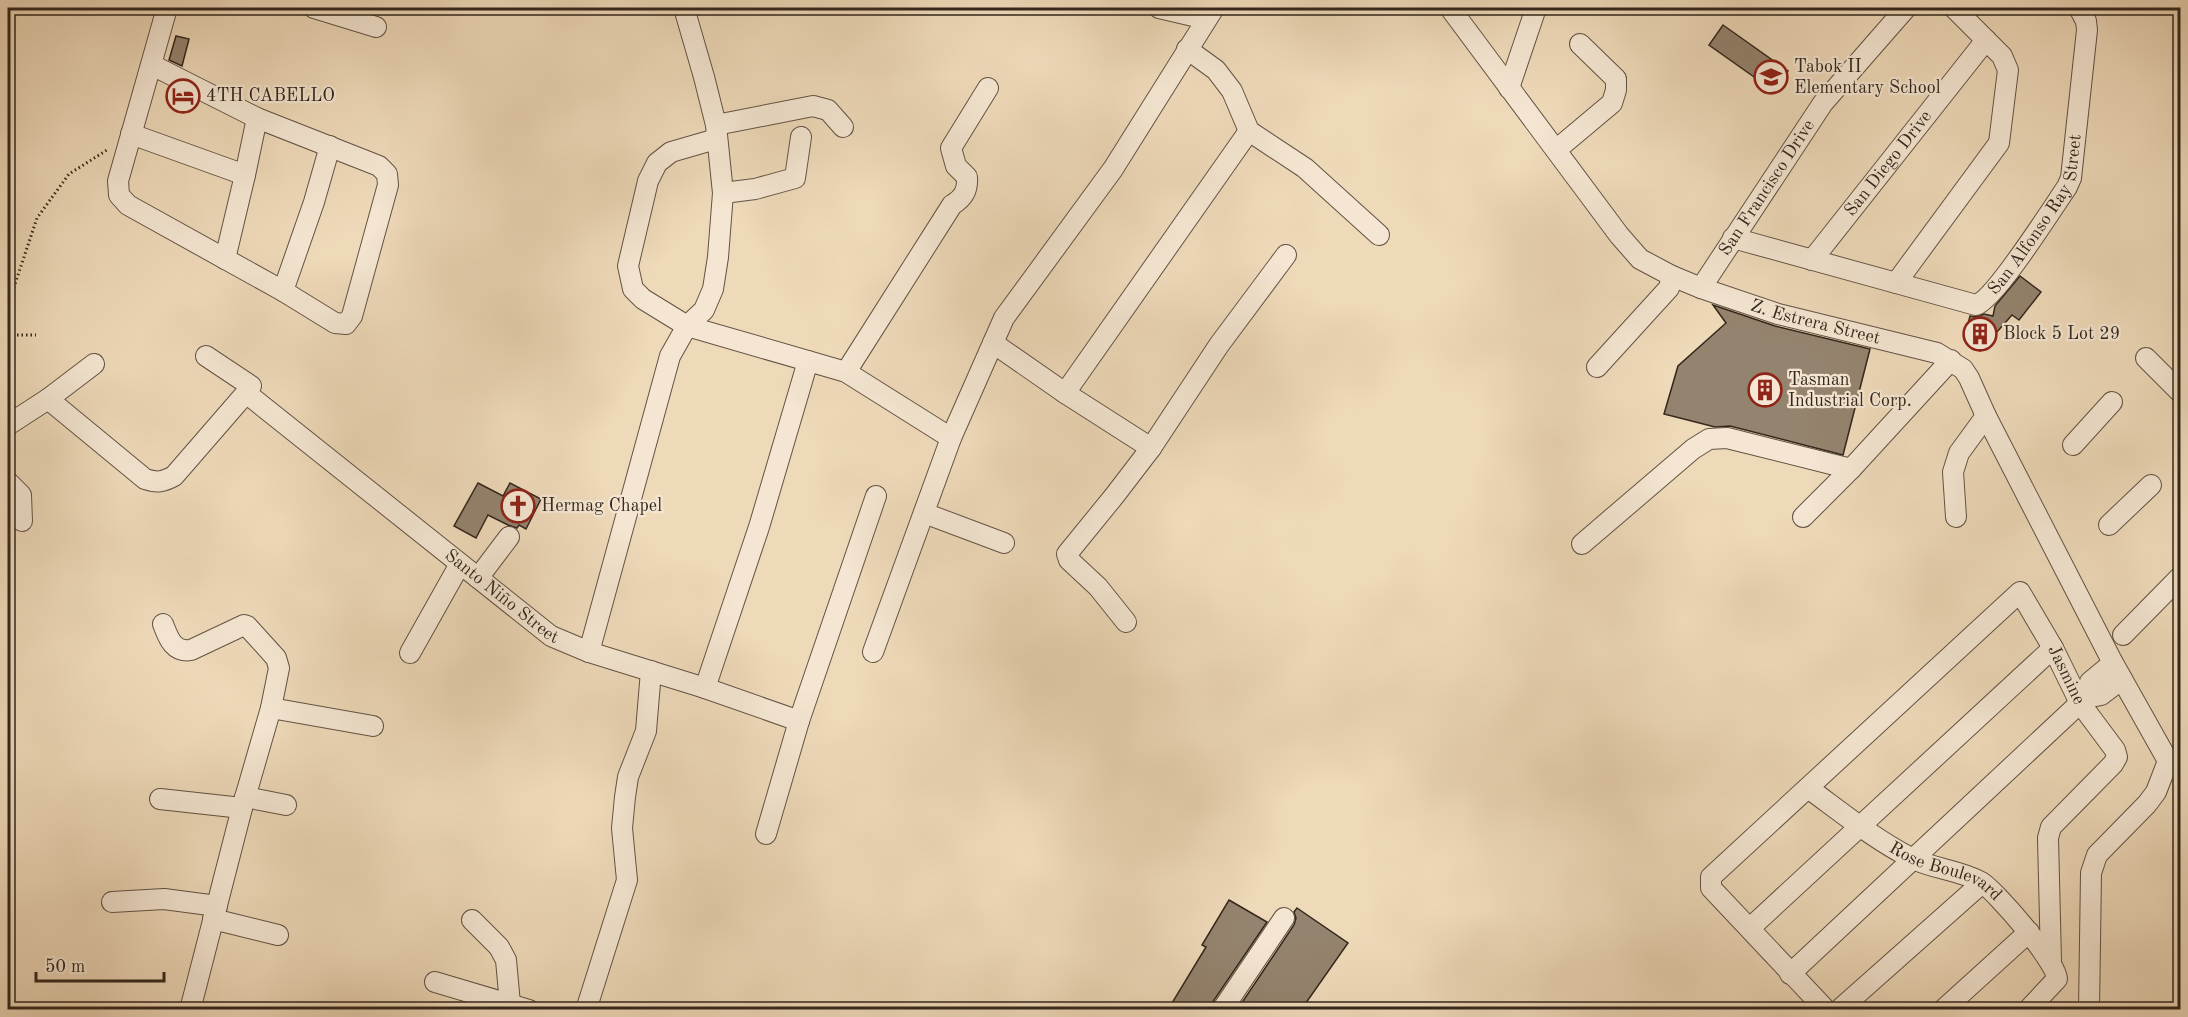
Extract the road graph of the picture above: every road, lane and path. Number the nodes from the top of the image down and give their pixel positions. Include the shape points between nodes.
1 (167, 8) edge
2 (314, 8) edge
3 (684, 8) edge
4 (1159, 8) edge
5 (1450, 8) edge
6 (1536, 8) edge
7 (1906, 8) edge
8 (1954, 8) edge
9 (2079, 8) edge
10 (1210, 14) edge
11 (376, 27) dead end
12 (1986, 40) junction
13 (1580, 44) dead end
14 (1187, 49) junction
15 (152, 65) junction
16 (988, 88) dead end
17 (1509, 88) junction
18 (257, 118) junction
19 (843, 127) dead end
20 (1249, 131) junction
21 (716, 132) junction
22 (131, 134) junction
23 (801, 137) dead end
24 (330, 146) junction
25 (1556, 150) junction
26 (244, 175) junction
27 (723, 193) junction
28 (1379, 235) dead end
29 (1733, 238) junction
30 (1286, 255) dead end
31 (225, 259) junction
32 (1812, 260) junction
33 (1672, 276) junction
34 (1896, 283) junction
35 (1701, 288) junction
36 (283, 291) junction
37 (8, 305) edge
38 (687, 327) junction
39 (8, 335) edge
40 (36, 335) dead end
41 (993, 343) junction
42 (206, 356) dead end
43 (2146, 358) dead end
44 (1951, 360) junction
45 (808, 361) junction
46 (94, 364) dead end
47 (1597, 367) dead end
48 (846, 372) junction
49 (2181, 392) edge
50 (246, 393) junction
51 (1065, 393) junction
52 (48, 399) junction
53 (2112, 402) dead end
54 (1986, 417) junction
55 (8, 425) edge
56 (951, 438) junction
57 (2073, 445) dead end
58 (1151, 448) junction
59 (1851, 469) junction
60 (8, 482) edge
61 (2151, 485) dead end
62 (876, 496) dead end
63 (924, 513) junction
64 (1803, 517) dead end
65 (1956, 517) dead end
66 (22, 521) dead end
67 (2109, 525) dead end
68 (509, 537) dead end
69 (1004, 543) dead end
70 (1582, 544) dead end
71 (460, 564) junction
72 (2181, 577) edge
73 (478, 578) junction
74 (1126, 622) dead end
75 (163, 624) dead end
76 (2123, 635) dead end
77 (2053, 648) junction
78 (410, 652) dead end
79 (589, 652) junction
80 (873, 652) dead end
81 (651, 671) junction
82 (2118, 671) junction
83 (705, 688) junction
84 (2083, 700) junction
85 (271, 708) junction
86 (800, 721) junction
87 (372, 726) dead end
88 (2174, 756) edge
89 (1808, 788) junction
90 (160, 800) dead end
91 (244, 803) junction
92 (286, 805) dead end
93 (1860, 826) junction
94 (766, 834) dead end
95 (1912, 859) junction
96 (1982, 883) junction
97 (112, 902) dead end
98 (215, 913) junction
99 (1284, 918) dead end
100 (472, 920) dead end
101 (1750, 928) junction
102 (2029, 932) junction
103 (278, 935) dead end
104 (2054, 970) junction
105 (1791, 974) junction
106 (435, 982) dead end
107 (519, 1007) edge
108 (190, 1010) edge
109 (586, 1010) edge
110 (1222, 1010) edge
111 (1826, 1010) edge
112 (1839, 1010) edge
113 (1943, 1010) edge
114 (2028, 1010) edge
115 (2089, 1010) edge

1 - 15 street
2 - 11 street
3 - 21 street
4 - 10 street
5 - 17 street, Z. Estrera Street
6 - 17 street
7 - 29 street, San Francisco Drive via 1823,103
8 - 12 street
9 - 34 street, San Alfonso Ray Street via 2087,30 2067,188 1982,303 1976,305
10 - 14 street
12 - 32 street, San Diego Drive
12 - 34 street via 2002,56 2008,70 1999,143
13 - 25 street via 1616,79 1616,90 1612,103
14 - 20 street via 1216,70 1232,91
14 - 41 street via 1113,169 1004,318
15 - 18 street
15 - 22 street
16 - 48 street via 951,148 956,166 967,177 967,189 961,200 952,205
17 - 25 street, Z. Estrera Street
18 - 24 street
18 - 26 street
19 - 21 street via 828,110 813,106
20 - 28 street via 1305,168
20 - 51 street
21 - 27 street
21 - 38 street via 671,152 657,164 648,180 628,266 633,289
22 - 26 street
22 - 31 street via 118,181 119,195 128,205
22 - 37 path via 69,174 37,218
23 - 27 street via 795,178
24 - 36 street
24 - 36 street via 378,166 387,174 388,185 352,316 346,324 335,323
25 - 33 street, Z. Estrera Street via 1640,259
26 - 31 street
27 - 38 street via 713,289 704,310
29 - 32 street, San Alfonso Ray Street
29 - 35 street, San Francisco Drive
30 - 58 street via 1219,345
31 - 36 street
32 - 34 street, San Alfonso Ray Street
33 - 35 street, Z. Estrera Street
33 - 47 street via 1669,288
35 - 44 street, Z. Estrera Street via 1778,314 1937,353
38 - 45 street
38 - 79 street via 670,356
39 - 40 path
41 - 51 street
41 - 56 street
42 - 50 street, Santo Niño Street via 251,386
43 - 49 street
44 - 54 street, Z. Estrera Street via 1969,378
44 - 59 street
45 - 48 street
45 - 83 street
46 - 52 street
48 - 56 street
50 - 52 street via 174,476 155,483 145,479
50 - 71 street, Santo Niño Street
51 - 58 street
52 - 55 street
53 - 57 street
54 - 65 street via 1959,453 1953,472
54 - 82 street, Z. Estrera Street
56 - 63 street
58 - 74 street via 1067,555
59 - 64 street
59 - 70 street via 1726,438 1709,439
60 - 66 street via 21,495
61 - 67 street
62 - 86 street
63 - 69 street
63 - 80 street
68 - 73 street
71 - 73 street, Santo Niño Street
71 - 78 street
72 - 76 street
73 - 79 street, Santo Niño Street via 551,636
75 - 85 street via 175,647 184,651 244,626 252,630 278,664
77 - 84 street, Jasmine
77 - 89 street, Jasmine via 2020,592
77 - 93 street
79 - 81 street, Santo Niño Street
81 - 83 street, Santo Niño Street
81 - 109 street via 646,731 624,797 622,828 627,880
82 - 84 street via 2090,682
82 - 88 street, Z. Estrera Street
83 - 86 street, Santo Niño Street
84 - 95 street
84 - 104 street, Jasmine via 2117,757 2051,827 2048,838
85 - 87 street
85 - 91 street
86 - 94 street
88 - 115 street via 2147,804 2097,855 2091,873
89 - 93 street, Rose Boulevard
89 - 101 street via 1711,877 1711,888
90 - 91 street
91 - 92 street
91 - 98 street
93 - 95 street, Rose Boulevard
93 - 101 street
95 - 96 street, Rose Boulevard
95 - 105 street
96 - 102 street, Rose Boulevard
96 - 112 street
97 - 98 street via 164,899
98 - 103 street
98 - 108 street
99 - 110 street
100 - 107 street via 507,960
101 - 105 street
102 - 104 street, Rose Boulevard
102 - 113 street
104 - 114 street
105 - 111 street
106 - 107 street

